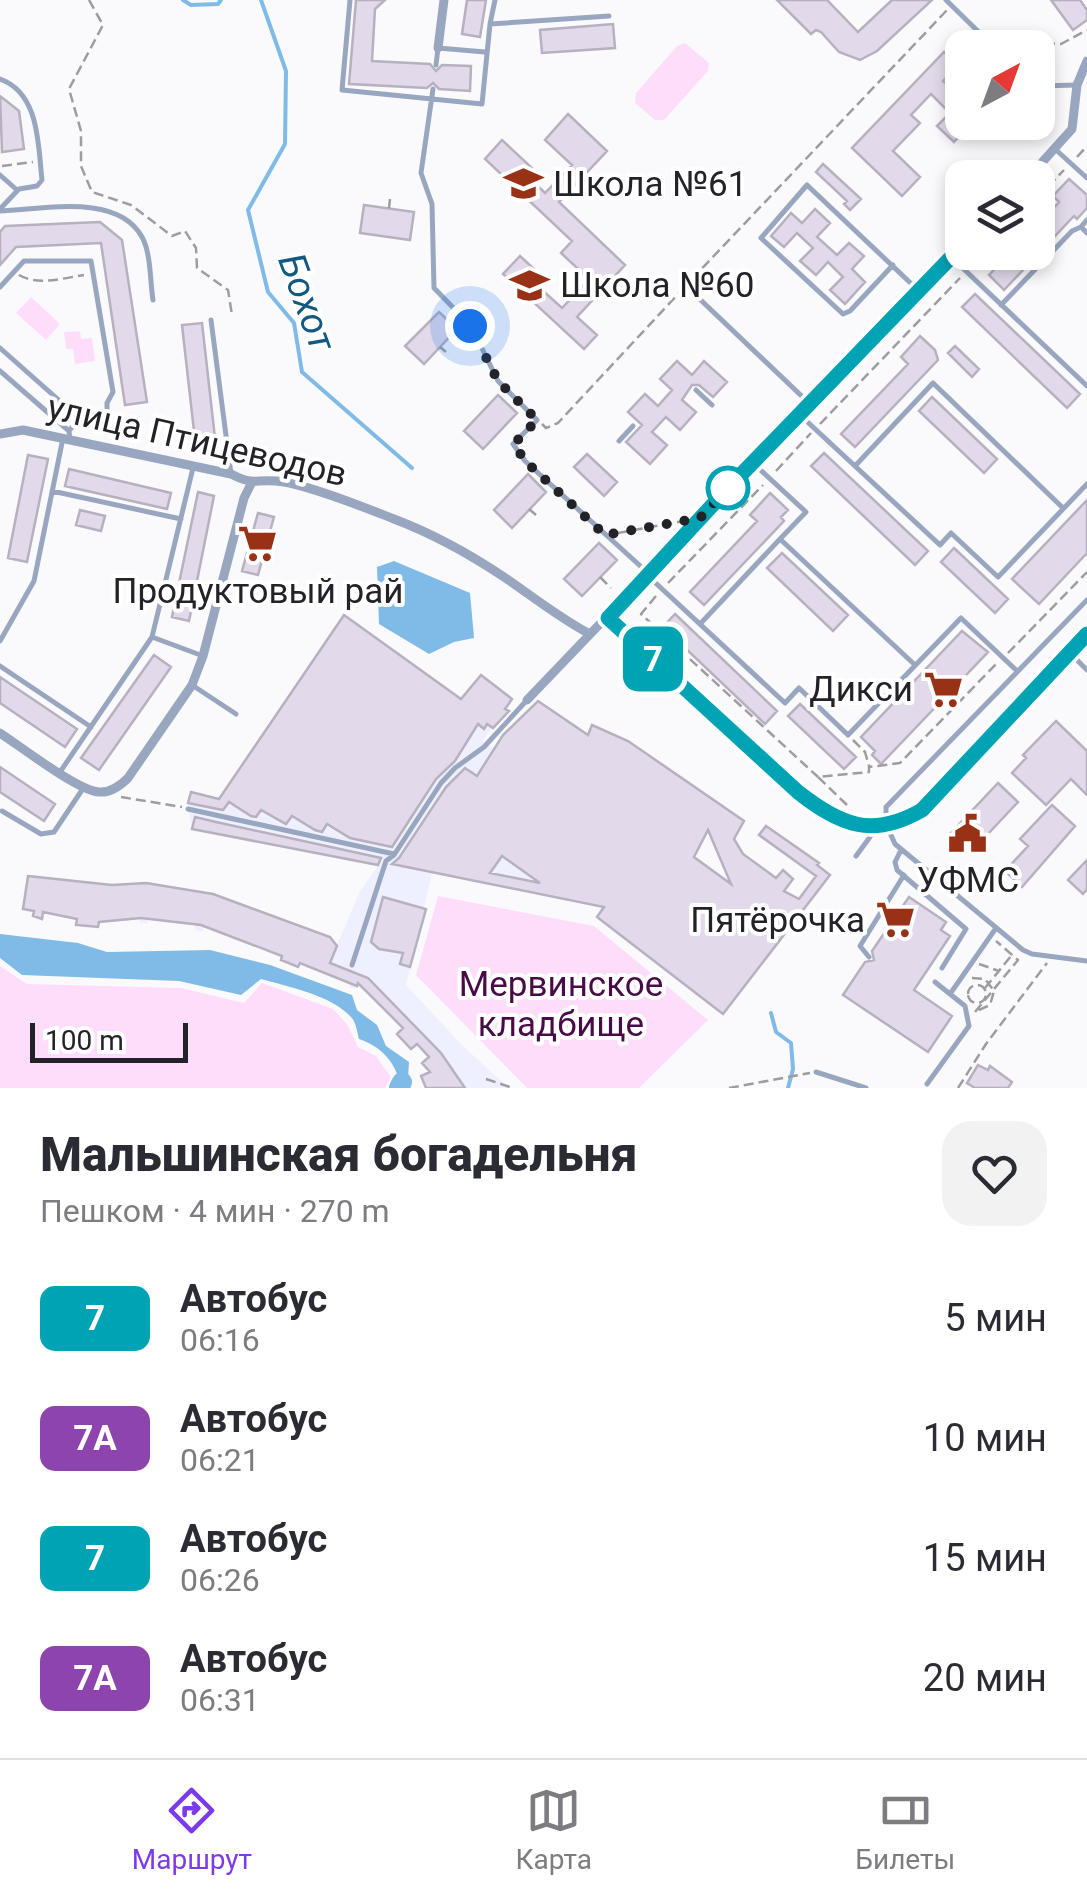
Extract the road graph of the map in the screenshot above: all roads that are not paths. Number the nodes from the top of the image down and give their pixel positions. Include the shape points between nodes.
1 (350, 0) edge
2 (444, 0) edge
3 (495, 0) edge
4 (949, 3) edge
5 (609, 16) dead end
6 (490, 24) junction
7 (977, 30) edge
8 (438, 48) junction
9 (485, 52) junction
10 (1087, 61) edge
11 (436, 65) dead end
12 (0, 79) edge
13 (1077, 85) junction
14 (1055, 86) edge
15 (432, 89) dead end
16 (432, 99) junction
17 (1055, 150) junction
18 (1045, 160) edge
19 (0, 176) edge
20 (1087, 178) edge
21 (17, 190) junction
22 (0, 210) edge
23 (1087, 220) edge
24 (1080, 227) junction
25 (1087, 233) edge
26 (945, 263) edge
27 (893, 265) junction
28 (964, 270) edge
29 (686, 286) road end
30 (0, 287) edge
31 (919, 290) junction
32 (152, 300) dead end
33 (1002, 305) junction
34 (211, 320) dead end
35 (0, 348) edge
36 (0, 371) edge
37 (1087, 386) edge
38 (696, 390) dead end
39 (810, 404) junction
40 (712, 405) dead end
41 (800, 415) junction
42 (80, 418) junction
43 (632, 426) dead end
44 (0, 434) edge
45 (67, 436) junction
46 (619, 441) dead end
47 (753, 463) junction
48 (194, 466) junction
49 (855, 466) junction
50 (231, 474) junction
51 (251, 484) junction
52 (1087, 484) edge
53 (52, 490) junction
54 (1064, 508) junction
55 (182, 520) junction
56 (780, 539) junction
57 (647, 574) junction
58 (1087, 600) edge
59 (608, 618) junction
60 (701, 623) junction
61 (588, 633) junction
62 (1087, 634) edge
63 (152, 637) junction
64 (0, 641) edge
65 (1070, 653) junction
66 (203, 656) junction
67 (915, 665) junction
68 (0, 666) edge
69 (1087, 670) edge
70 (1018, 672) junction
71 (192, 685) junction
72 (527, 700) joint
73 (236, 714) dead end
74 (91, 727) junction
75 (0, 733) edge
76 (60, 772) junction
77 (84, 787) junction
78 (188, 809) road end
79 (2, 811) dead end
80 (872, 824) junction
81 (886, 824) junction
82 (901, 850) junction
83 (394, 854) junction
84 (856, 856) dead end
85 (904, 875) junction
86 (996, 928) junction
87 (869, 957) dead end
88 (1087, 961) edge
89 (352, 965) dead end
90 (942, 968) dead end
91 (935, 982) dead end
92 (950, 994) junction
93 (816, 1072) road end
94 (927, 1084) dead end
95 (866, 1088) edge

1 - 16 lane via 342,90
2 - 8 street
3 - 6 lane
4 - 7 lane
5 - 6 lane
6 - 9 lane
8 - 9 lane
8 - 11 lane
9 - 16 lane via 482,104
10 - 13 street
12 - 21 lane via 33,111 41,184
13 - 14 lane
13 - 17 street via 1072,129
15 - 16 lane
16 - 57 lane via 421,173 432,204 434,288 470,326 498,381 537,420 514,444 525,461
17 - 18 street
17 - 20 lane
19 - 21 lane
21 - 22 lane
22 - 32 lane via 93,207 126,221 144,245
23 - 24 lane
24 - 25 lane
24 - 33 lane
26 - 31 street
27 - 27 lane via 843,314 762,238 807,185
27 - 31 lane
28 - 33 lane
29 - 39 lane
30 - 42 lane via 29,260 92,260 113,392 107,413
31 - 39 street
33 - 37 lane
34 - 50 lane
35 - 42 lane
36 - 45 lane
38 - 40 lane
39 - 41 street
41 - 47 street
41 - 49 lane
42 - 45 lane
43 - 46 lane
44 - 45 street, улица Птицеводов
45 - 48 street, улица Птицеводов
45 - 53 lane
47 - 56 lane via 806,512
47 - 57 street
48 - 50 street, улица Птицеводов
48 - 55 lane
49 - 54 lane via 940,545 951,533 998,577
49 - 54 lane via 934,382
50 - 51 street, улица Птицеводов
51 - 61 street, улица Птицеводов via 276,481 398,520 502,576
51 - 66 street
52 - 54 lane
53 - 55 lane
53 - 64 lane via 34,581
55 - 63 lane
56 - 60 lane
56 - 67 lane
57 - 59 street
57 - 60 lane
58 - 70 lane
59 - 61 street
59 - 80 street via 828,816
60 - 67 lane via 785,703 799,688 848,735
61 - 72 street
62 - 65 street
63 - 66 lane
63 - 74 lane
65 - 69 lane
65 - 81 street via 922,810
66 - 71 street
67 - 70 lane via 961,618
68 - 74 lane
70 - 81 lane via 886,807
71 - 73 lane
71 - 77 street via 120,786 106,792
72 - 83 lane via 441,784
74 - 76 lane
75 - 76 street
76 - 77 street
77 - 79 lane via 54,832 41,834
78 - 83 lane
80 - 81 street
80 - 84 lane
81 - 82 lane
82 - 85 lane via 895,866
82 - 86 lane
83 - 89 lane via 386,860
85 - 87 lane via 860,946
85 - 90 lane via 966,928
86 - 88 lane via 1023,950
86 - 92 lane
91 - 92 lane
92 - 94 lane via 965,1006 967,1031
93 - 95 lane

